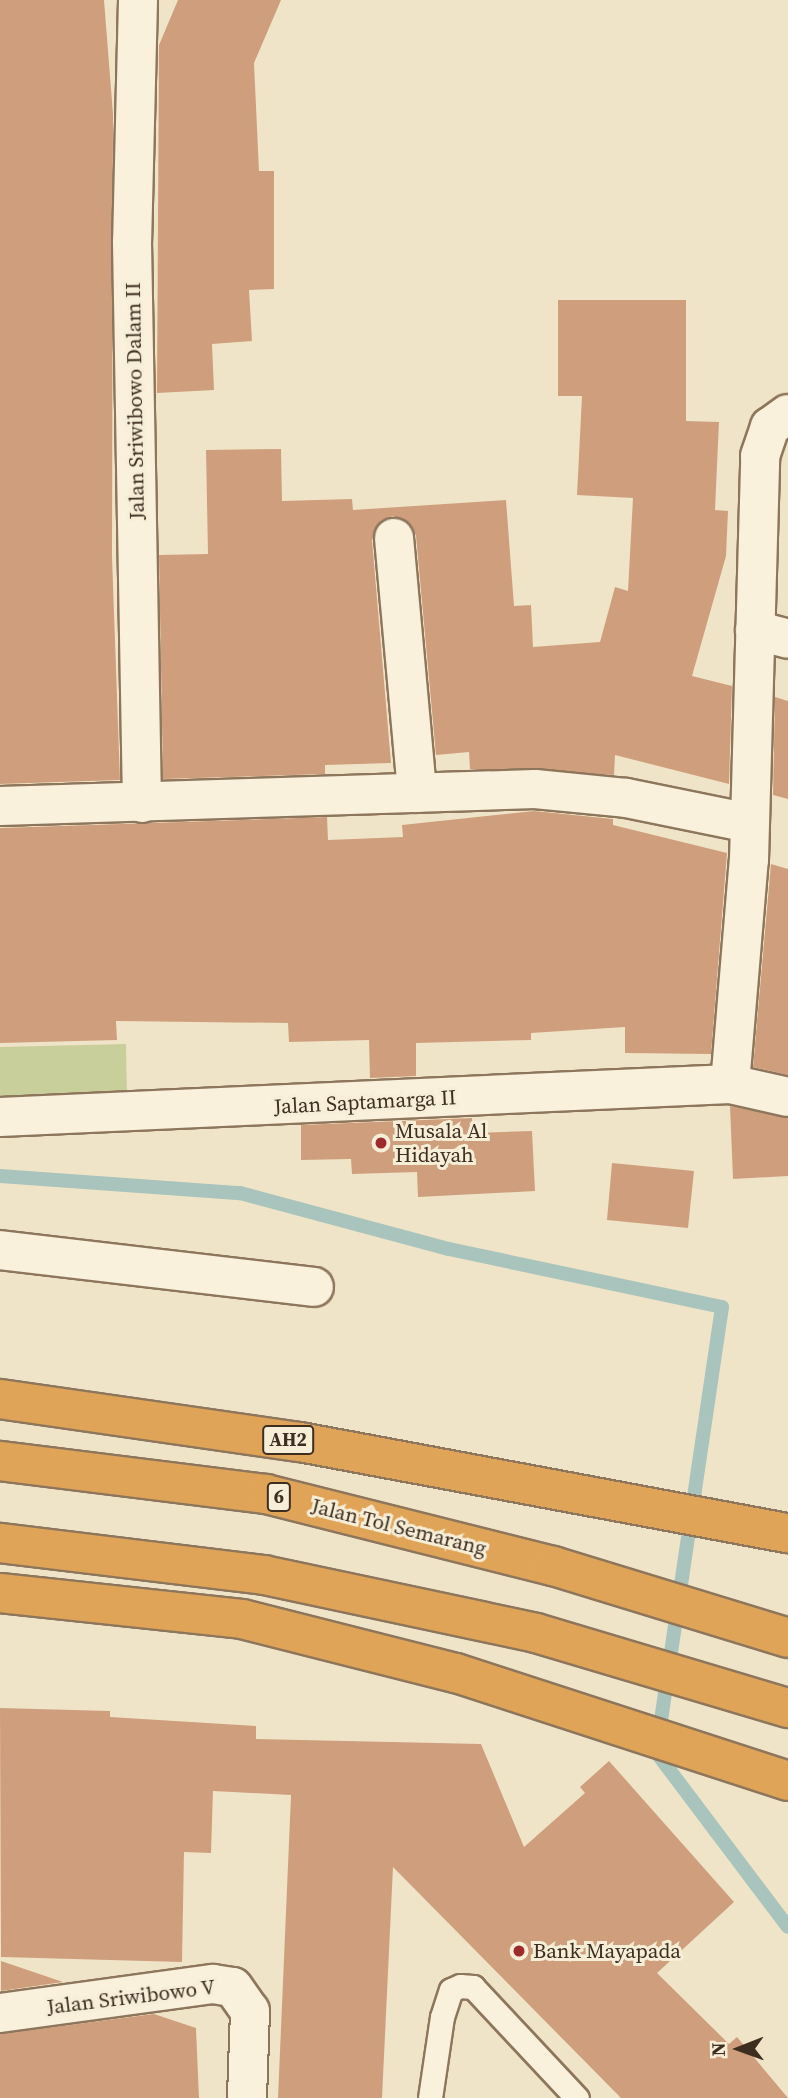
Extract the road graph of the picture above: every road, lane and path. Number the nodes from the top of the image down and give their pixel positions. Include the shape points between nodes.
1 (138, 0) edge
2 (788, 414) edge
3 (394, 538) dead end
4 (771, 634) edge
5 (416, 793) junction
6 (142, 803) junction
7 (0, 806) edge
8 (749, 823) junction
9 (730, 1084) junction
10 (788, 1097) edge
11 (0, 1117) edge
12 (0, 1250) edge
13 (314, 1287) dead end
14 (0, 1399) edge
15 (0, 1461) edge
16 (788, 1533) edge
17 (0, 1543) edge
18 (0, 1593) edge
19 (788, 1638) edge
20 (788, 1708) edge
21 (788, 1781) edge
22 (0, 2013) edge
23 (247, 2098) edge
24 (430, 2098) edge
25 (577, 2098) edge

1 - 6 street, Jalan Sriwibowo Dalam II via 132,242
2 - 4 street via 770,427 760,456
3 - 5 street
4 - 8 street
5 - 6 street
5 - 8 street via 580,791
6 - 7 street
8 - 9 street
9 - 10 street, Jalan Saptamarga II
9 - 11 street, Jalan Saptamarga II
12 - 13 street
14 - 16 highway, AH2 via 300,1442
15 - 19 highway, Jalan Tol Semarang / 6 via 266,1494 553,1566
17 - 20 highway via 264,1575 536,1633
18 - 21 highway via 242,1619 456,1673
22 - 23 street, Jalan Sriwibowo V via 213,1984 244,1995 250,2011
24 - 25 lane via 442,2017 451,1990 460,1986 473,1987

